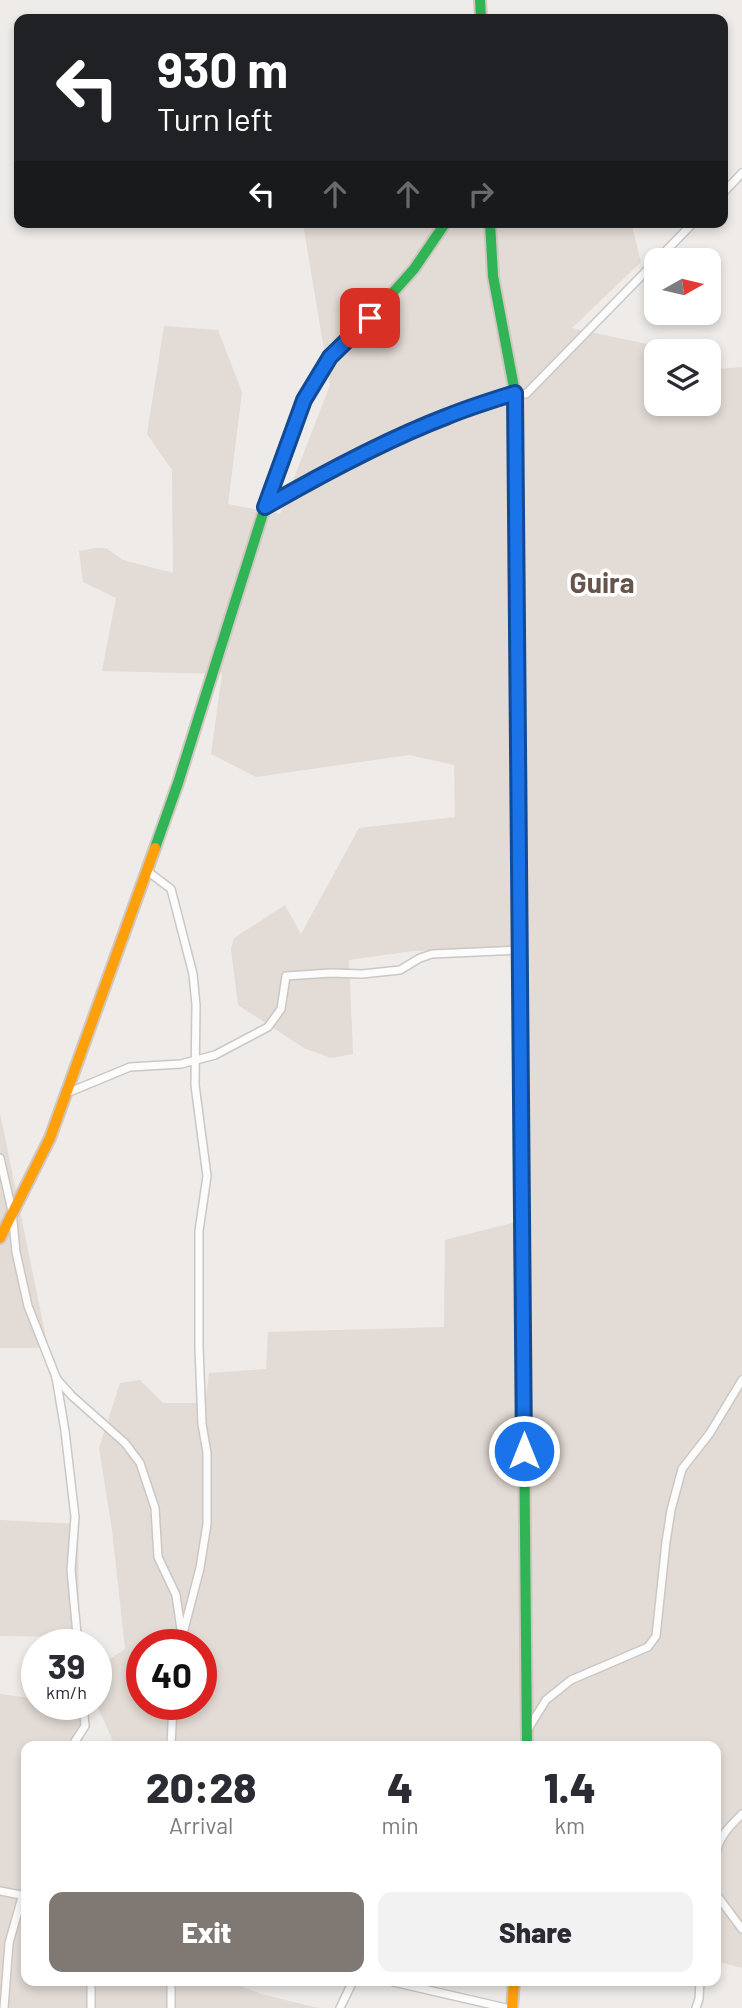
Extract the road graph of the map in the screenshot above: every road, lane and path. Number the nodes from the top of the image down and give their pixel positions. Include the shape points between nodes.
1 (742, 173) edge
2 (728, 188) edge
3 (442, 228) edge
4 (490, 228) edge
5 (688, 228) edge
6 (669, 248) edge
7 (644, 273) edge
8 (515, 393) junction
9 (265, 507) junction
10 (146, 870) junction
11 (519, 950) junction
12 (196, 1060) junction
13 (67, 1093) junction
14 (0, 1158) edge
15 (12, 1211) junction
16 (0, 1238) edge
17 (55, 1377) junction
18 (742, 1380) edge
19 (77, 1629) edge
20 (181, 1629) edge
21 (183, 1629) edge
22 (84, 1720) edge
23 (172, 1720) edge
24 (526, 1731) junction
25 (75, 1741) edge
26 (171, 1741) edge
27 (527, 1741) edge
28 (742, 1814) edge
29 (721, 1838) edge
30 (0, 1891) edge
31 (21, 1894) edge
32 (721, 1901) edge
33 (21, 1904) edge
34 (742, 1929) edge
35 (91, 1986) edge
36 (171, 1986) edge
37 (351, 1986) edge
38 (411, 1986) edge
39 (514, 1986) edge
40 (700, 1986) edge
41 (4, 2008) edge
42 (91, 2008) edge
43 (171, 2008) edge
44 (340, 2008) edge
45 (506, 2008) edge
46 (512, 2008) edge
47 (696, 2008) edge

1 - 2 street
3 - 9 street via 414,269 330,357 304,400
4 - 8 street via 493,276
5 - 6 street
7 - 8 street via 526,394
8 - 9 street via 447,416 326,472
8 - 11 street
9 - 10 street
10 - 12 street via 172,889 193,974
10 - 13 street
11 - 12 street via 432,954 400,971 286,976 281,1009 268,1027
11 - 24 street
12 - 13 street via 130,1068
12 - 21 street via 207,1176 199,1231 207,1524 201,1568
13 - 15 street via 50,1138
14 - 15 street
15 - 16 street
15 - 17 street via 28,1306
17 - 19 street via 75,1517 71,1570
17 - 20 street via 140,1463 155,1508 158,1557 176,1595
18 - 24 street via 682,1469 666,1542 656,1636 648,1647 571,1680 546,1700
22 - 25 street
23 - 26 street
24 - 27 street
28 - 29 street
30 - 31 street
32 - 34 street
33 - 41 street via 9,1942
35 - 42 street
36 - 43 street
37 - 44 street
38 - 45 street
39 - 46 street
40 - 47 street

